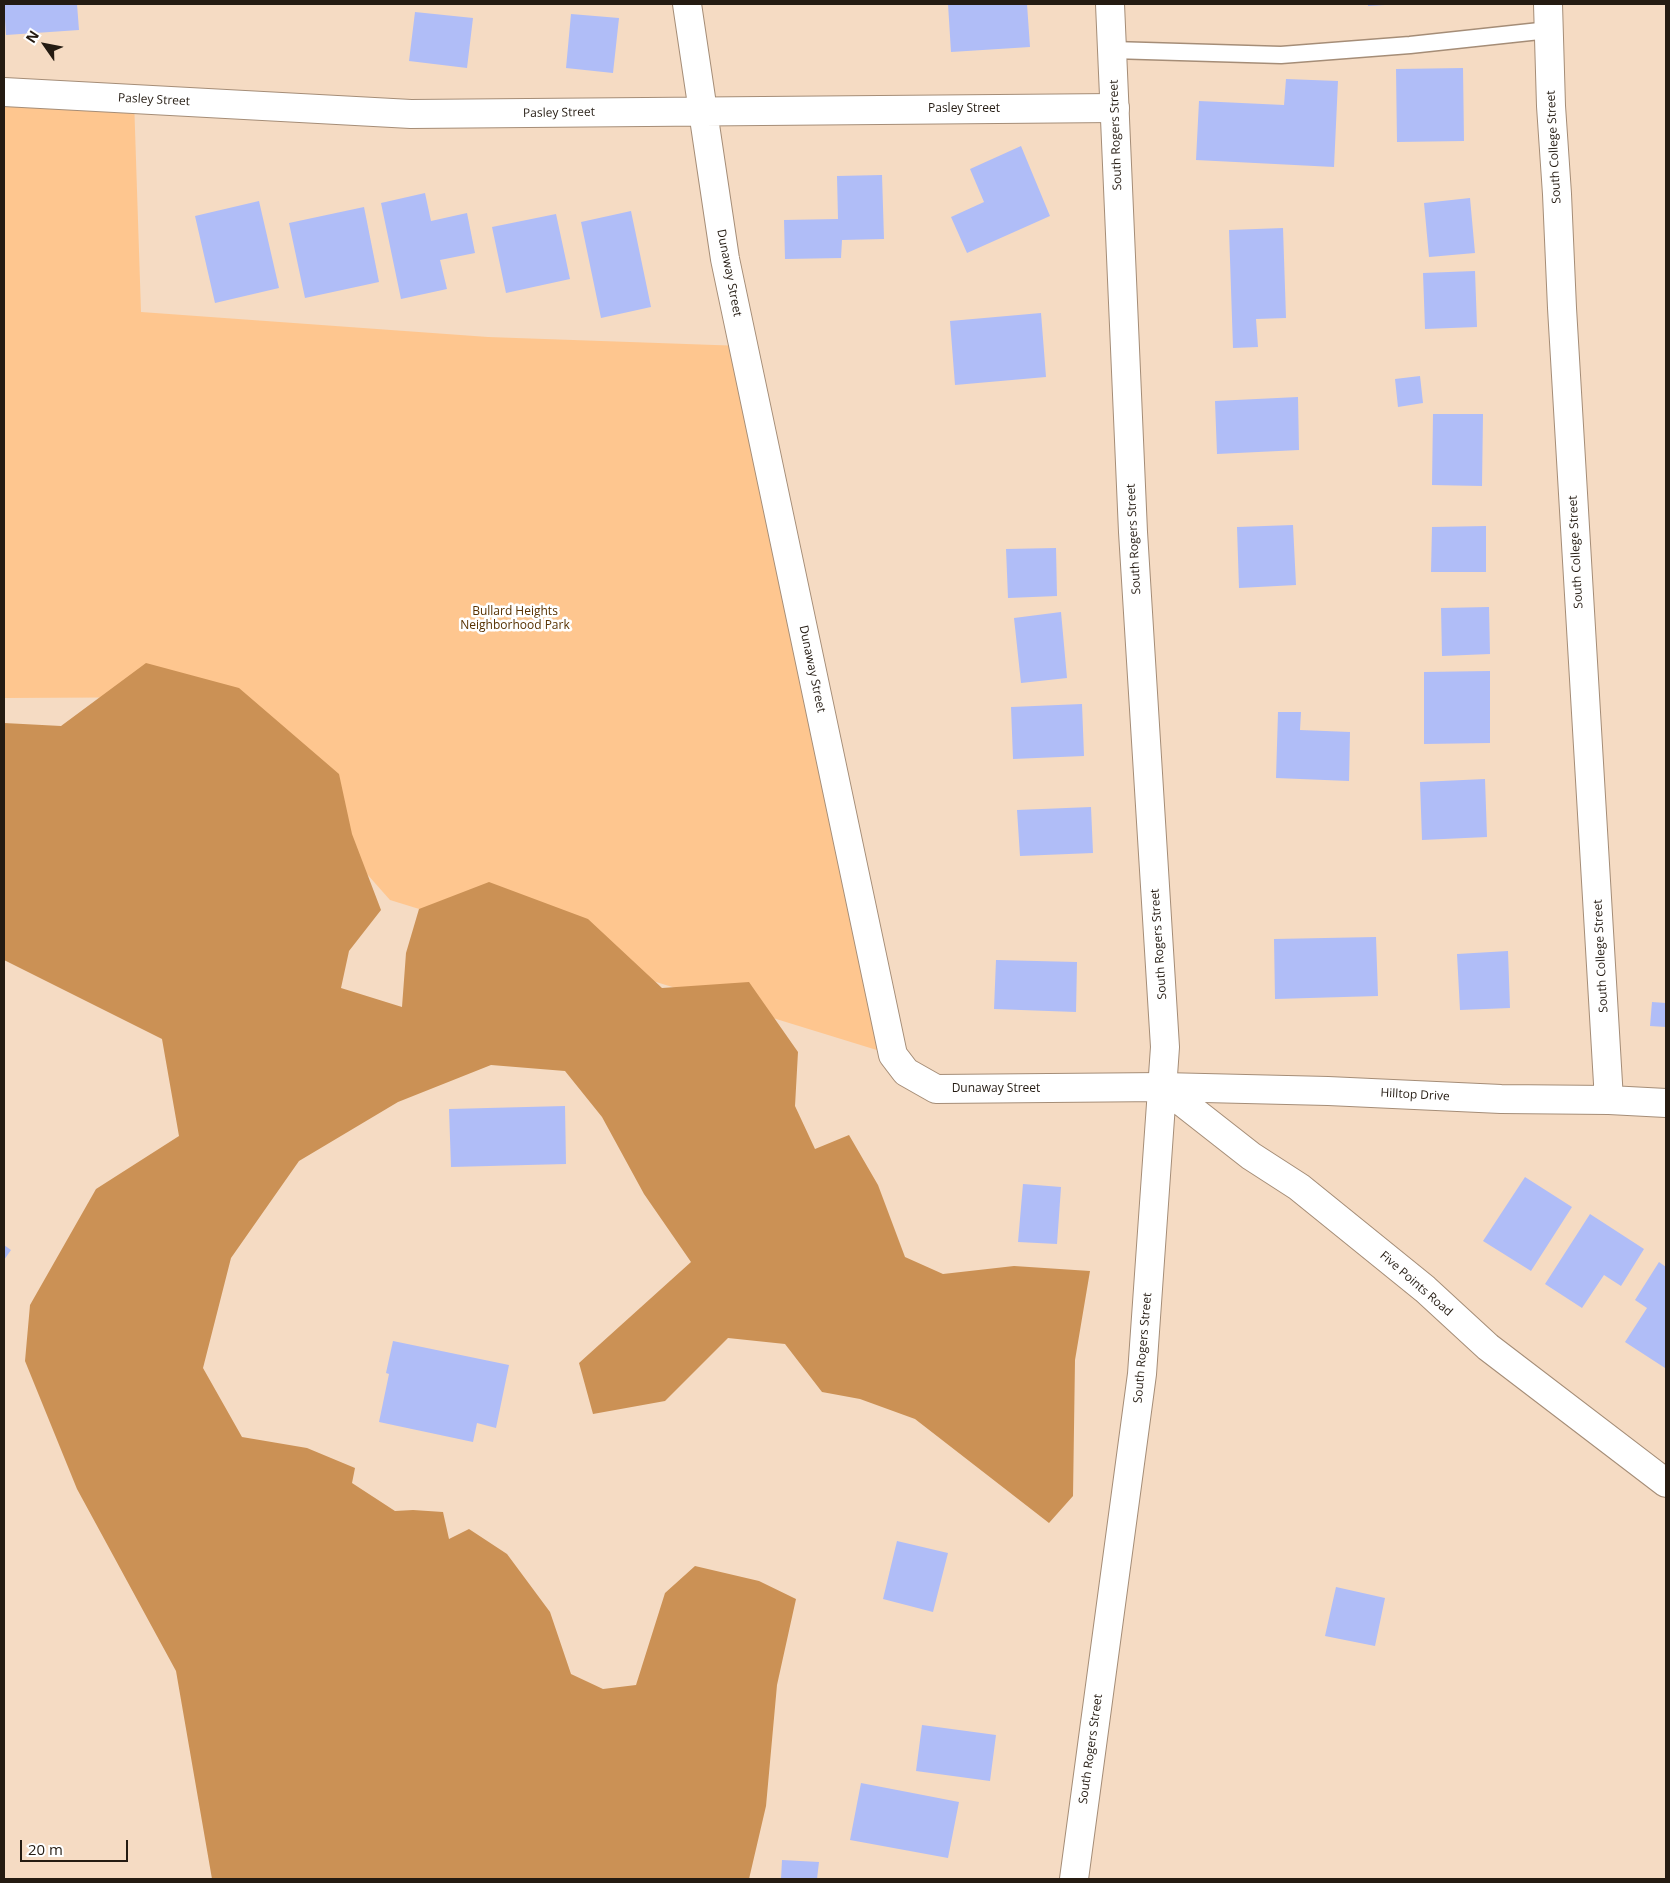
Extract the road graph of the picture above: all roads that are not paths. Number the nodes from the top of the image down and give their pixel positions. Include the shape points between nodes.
1 (687, 4) edge
2 (1110, 4) edge
3 (1548, 17) edge
4 (1112, 50) junction
5 (4, 92) edge
6 (1115, 108) junction
7 (703, 111) junction
8 (1163, 1087) junction
9 (1609, 1100) junction
10 (1666, 1103) edge
11 (1666, 1483) edge
12 (1074, 1879) edge

1 - 7 street, Dunaway Street
2 - 4 street, South Rogers Street
3 - 4 lane via 1410,45 1281,55
3 - 9 street, South College Street
4 - 6 street, South Rogers Street
5 - 7 street, Pasley Street via 411,114
6 - 7 street, Pasley Street
6 - 8 street, South Rogers Street via 1132,532 1165,1047
7 - 8 street, Dunaway Street via 725,259 893,1055 906,1072 936,1089
8 - 9 street, Hilltop Drive
8 - 11 street, Five Points Road via 1251,1156 1299,1187 1424,1289 1488,1347
8 - 12 street, South Rogers Street via 1142,1374
9 - 10 street, Hilltop Drive

